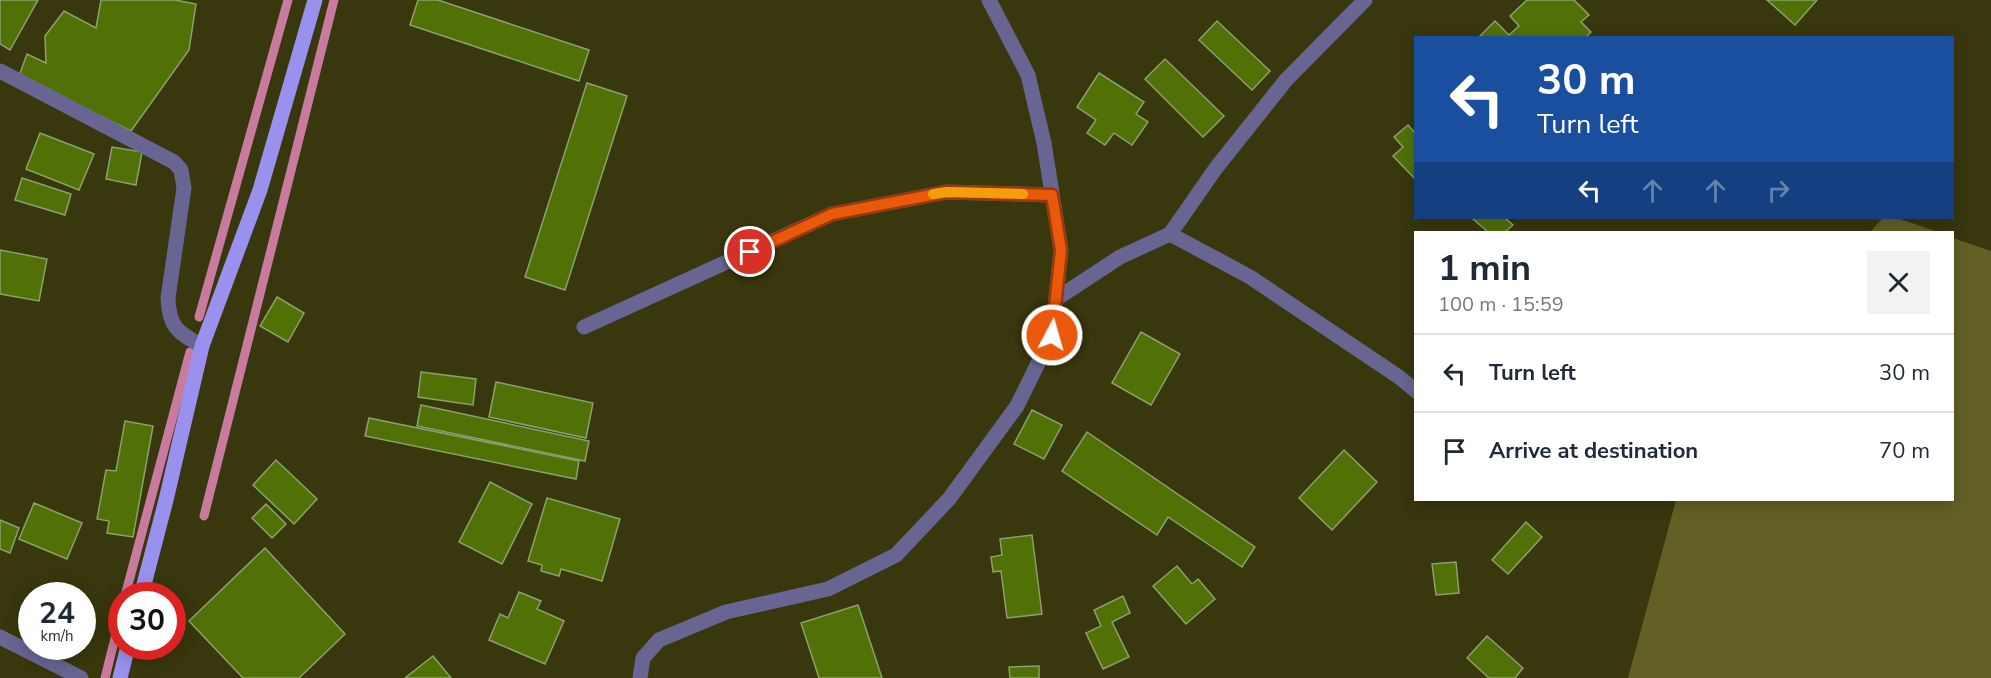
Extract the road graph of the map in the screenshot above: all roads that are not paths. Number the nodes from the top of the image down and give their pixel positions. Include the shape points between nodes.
1 (315, 0) edge
2 (989, 0) edge
3 (1365, 0) edge
4 (0, 71) edge
5 (1052, 195) junction
6 (1170, 234) junction
7 (1056, 299) junction
8 (584, 327) dead end
9 (202, 346) junction
10 (1414, 389) edge
11 (145, 582) edge
12 (0, 637) edge
13 (124, 660) edge
14 (81, 678) edge
15 (120, 678) edge
16 (640, 678) edge

1 - 9 main road via 260,190
2 - 5 street via 1028,75
3 - 6 street via 1286,80
4 - 9 street via 174,162 181,170 184,188 169,315 177,331
5 - 7 street via 1061,250
5 - 8 street via 947,192 832,214
6 - 7 street via 1120,257
6 - 10 street via 1250,277
7 - 16 street via 1052,335 1017,406 949,499 896,555 828,589 726,612 659,640 643,658
9 - 11 main road
12 - 14 street
13 - 15 main road

